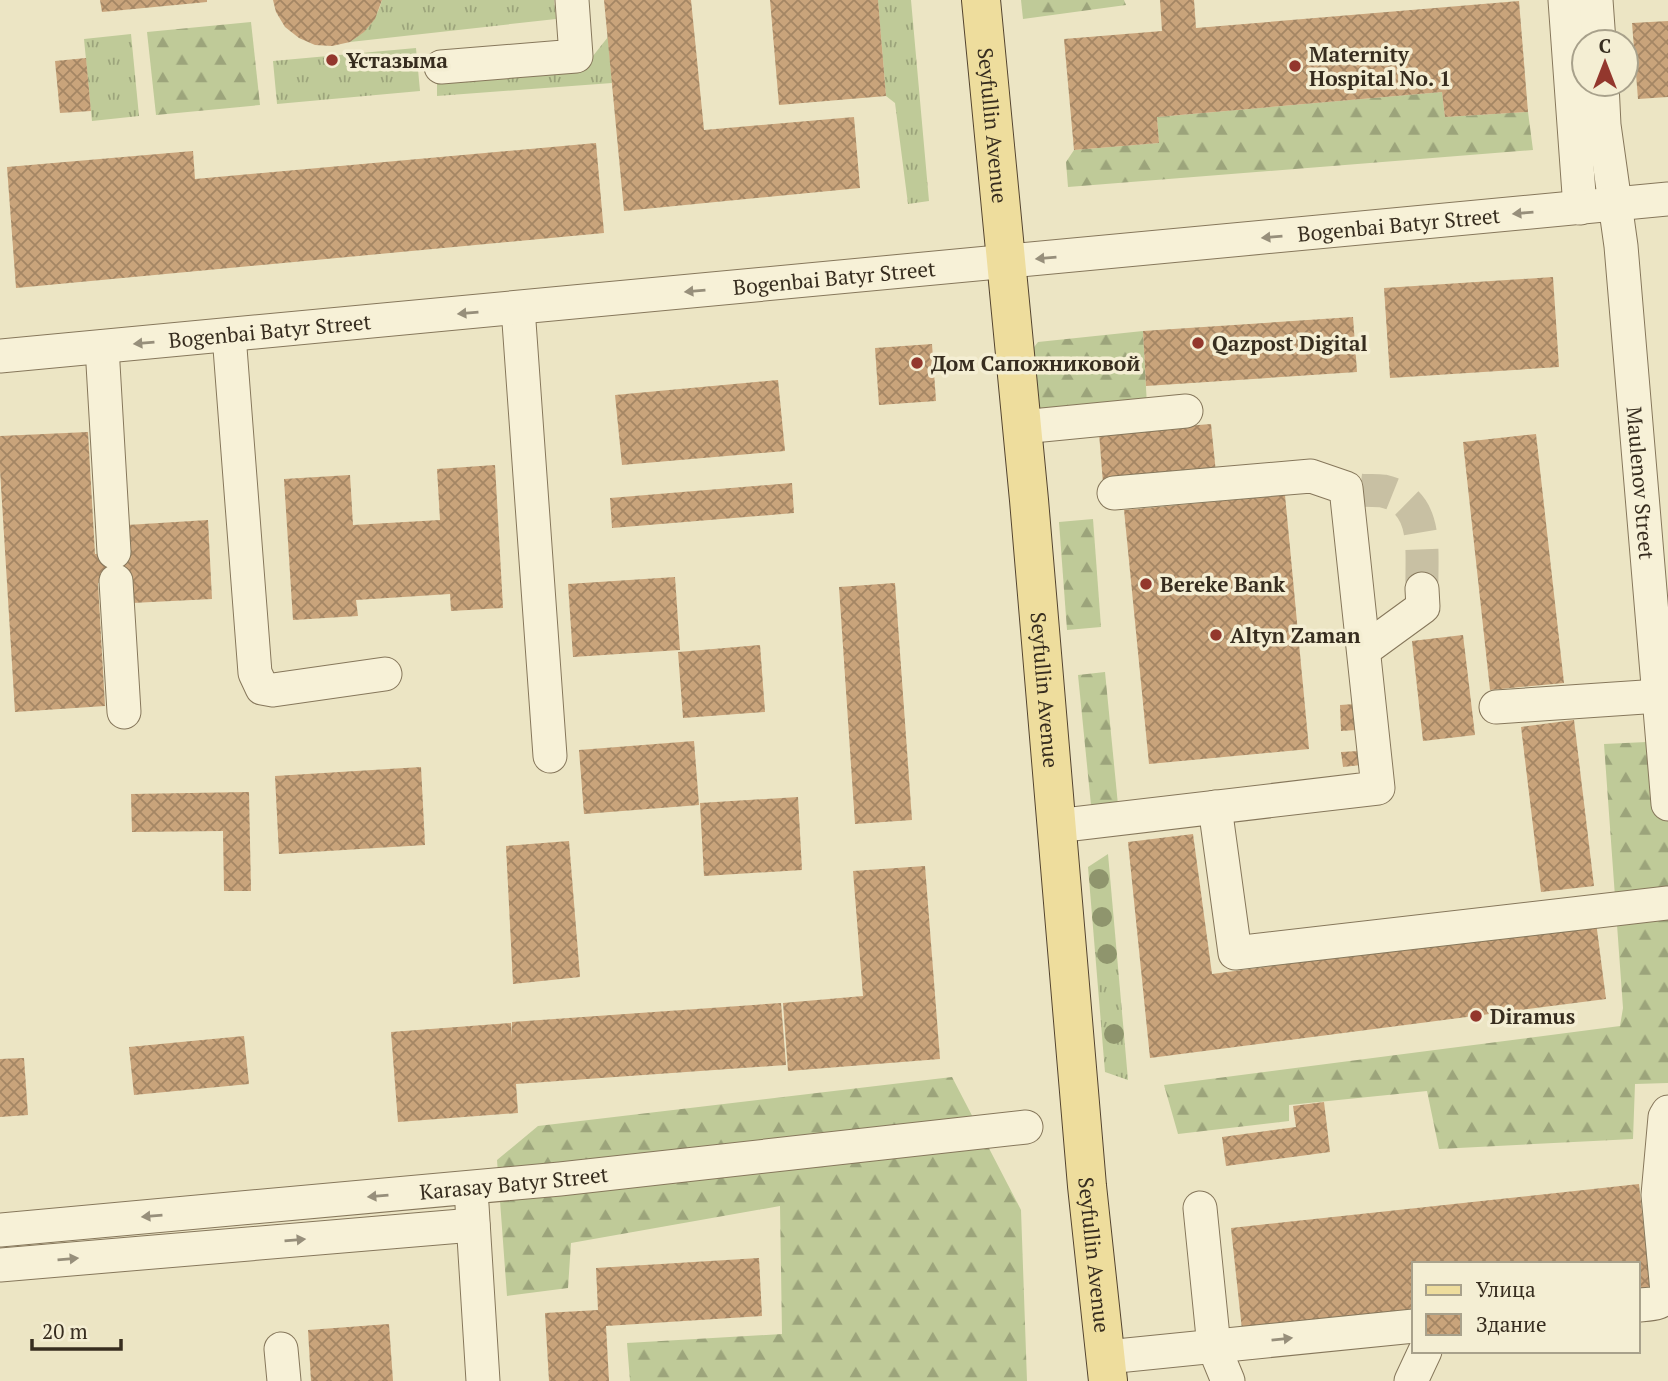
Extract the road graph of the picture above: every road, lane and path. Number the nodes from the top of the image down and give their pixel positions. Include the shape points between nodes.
1 (572, 0) edge
2 (981, 0) edge
3 (1564, 0) edge
4 (1597, 0) edge
5 (1598, 28) edge
6 (441, 67) dead end
7 (1603, 98) edge
8 (1668, 199) edge
9 (1616, 204) junction
10 (1580, 208) junction
11 (1007, 261) junction
12 (518, 308) junction
13 (229, 335) junction
14 (102, 347) junction
15 (0, 356) edge
16 (1186, 411) dead end
17 (1022, 427) junction
18 (1114, 494) dead end
19 (1422, 589) tunnel mouth
20 (1364, 650) junction
21 (384, 674) dead end
22 (1659, 696) junction
23 (1496, 708) dead end
24 (124, 712) dead end
25 (550, 756) dead end
26 (1668, 804) edge
27 (1215, 807) junction
28 (1056, 826) junction
29 (1668, 903) edge
30 (1026, 1126) dead end
31 (1667, 1128) edge
32 (471, 1187) junction
33 (1200, 1208) dead end
34 (473, 1225) junction
35 (0, 1230) edge
36 (0, 1265) edge
37 (1640, 1305) edge
38 (1412, 1326) edge
39 (1214, 1346) junction
40 (1425, 1353) edge
41 (1107, 1369) edge
42 (483, 1381) edge
43 (1228, 1381) edge
44 (1411, 1381) edge

1 - 6 street via 576,56
2 - 11 main road, Seyfullin Avenue
3 - 10 street
4 - 5 street
7 - 9 street, Maulenov Street
8 - 9 street, Bogenbai Batyr Street
9 - 10 street, Bogenbai Batyr Street
9 - 22 street, Maulenov Street
10 -> 11 street, Bogenbai Batyr Street
11 -> 12 street, Bogenbai Batyr Street
11 - 17 main road, Seyfullin Avenue
12 -> 13 street, Bogenbai Batyr Street
12 - 25 street
13 -> 14 street, Bogenbai Batyr Street
13 - 21 street via 256,673 262,688 273,691
14 - 15 street, Bogenbai Batyr Street
14 - 24 street
16 - 17 street
17 - 28 main road, Seyfullin Avenue
18 - 20 street via 1311,477 1346,488
19 - 20 street via 1423,607
20 - 27 street via 1378,788
22 - 23 street
22 - 26 street, Maulenov Street
27 - 28 street
27 - 29 street via 1235,953
28 - 41 main road, Seyfullin Avenue
30 - 32 street, Karasay Batyr Street
31 - 37 street via 1658,1195 1667,1292 1661,1302
32 - 34 street
32 -> 35 street, Karasay Batyr Street
33 - 39 street
36 -> 34 street, Karasay Batyr Street
34 - 42 street
39 -> 38 street
39 - 41 street
39 - 43 street
40 - 44 street

